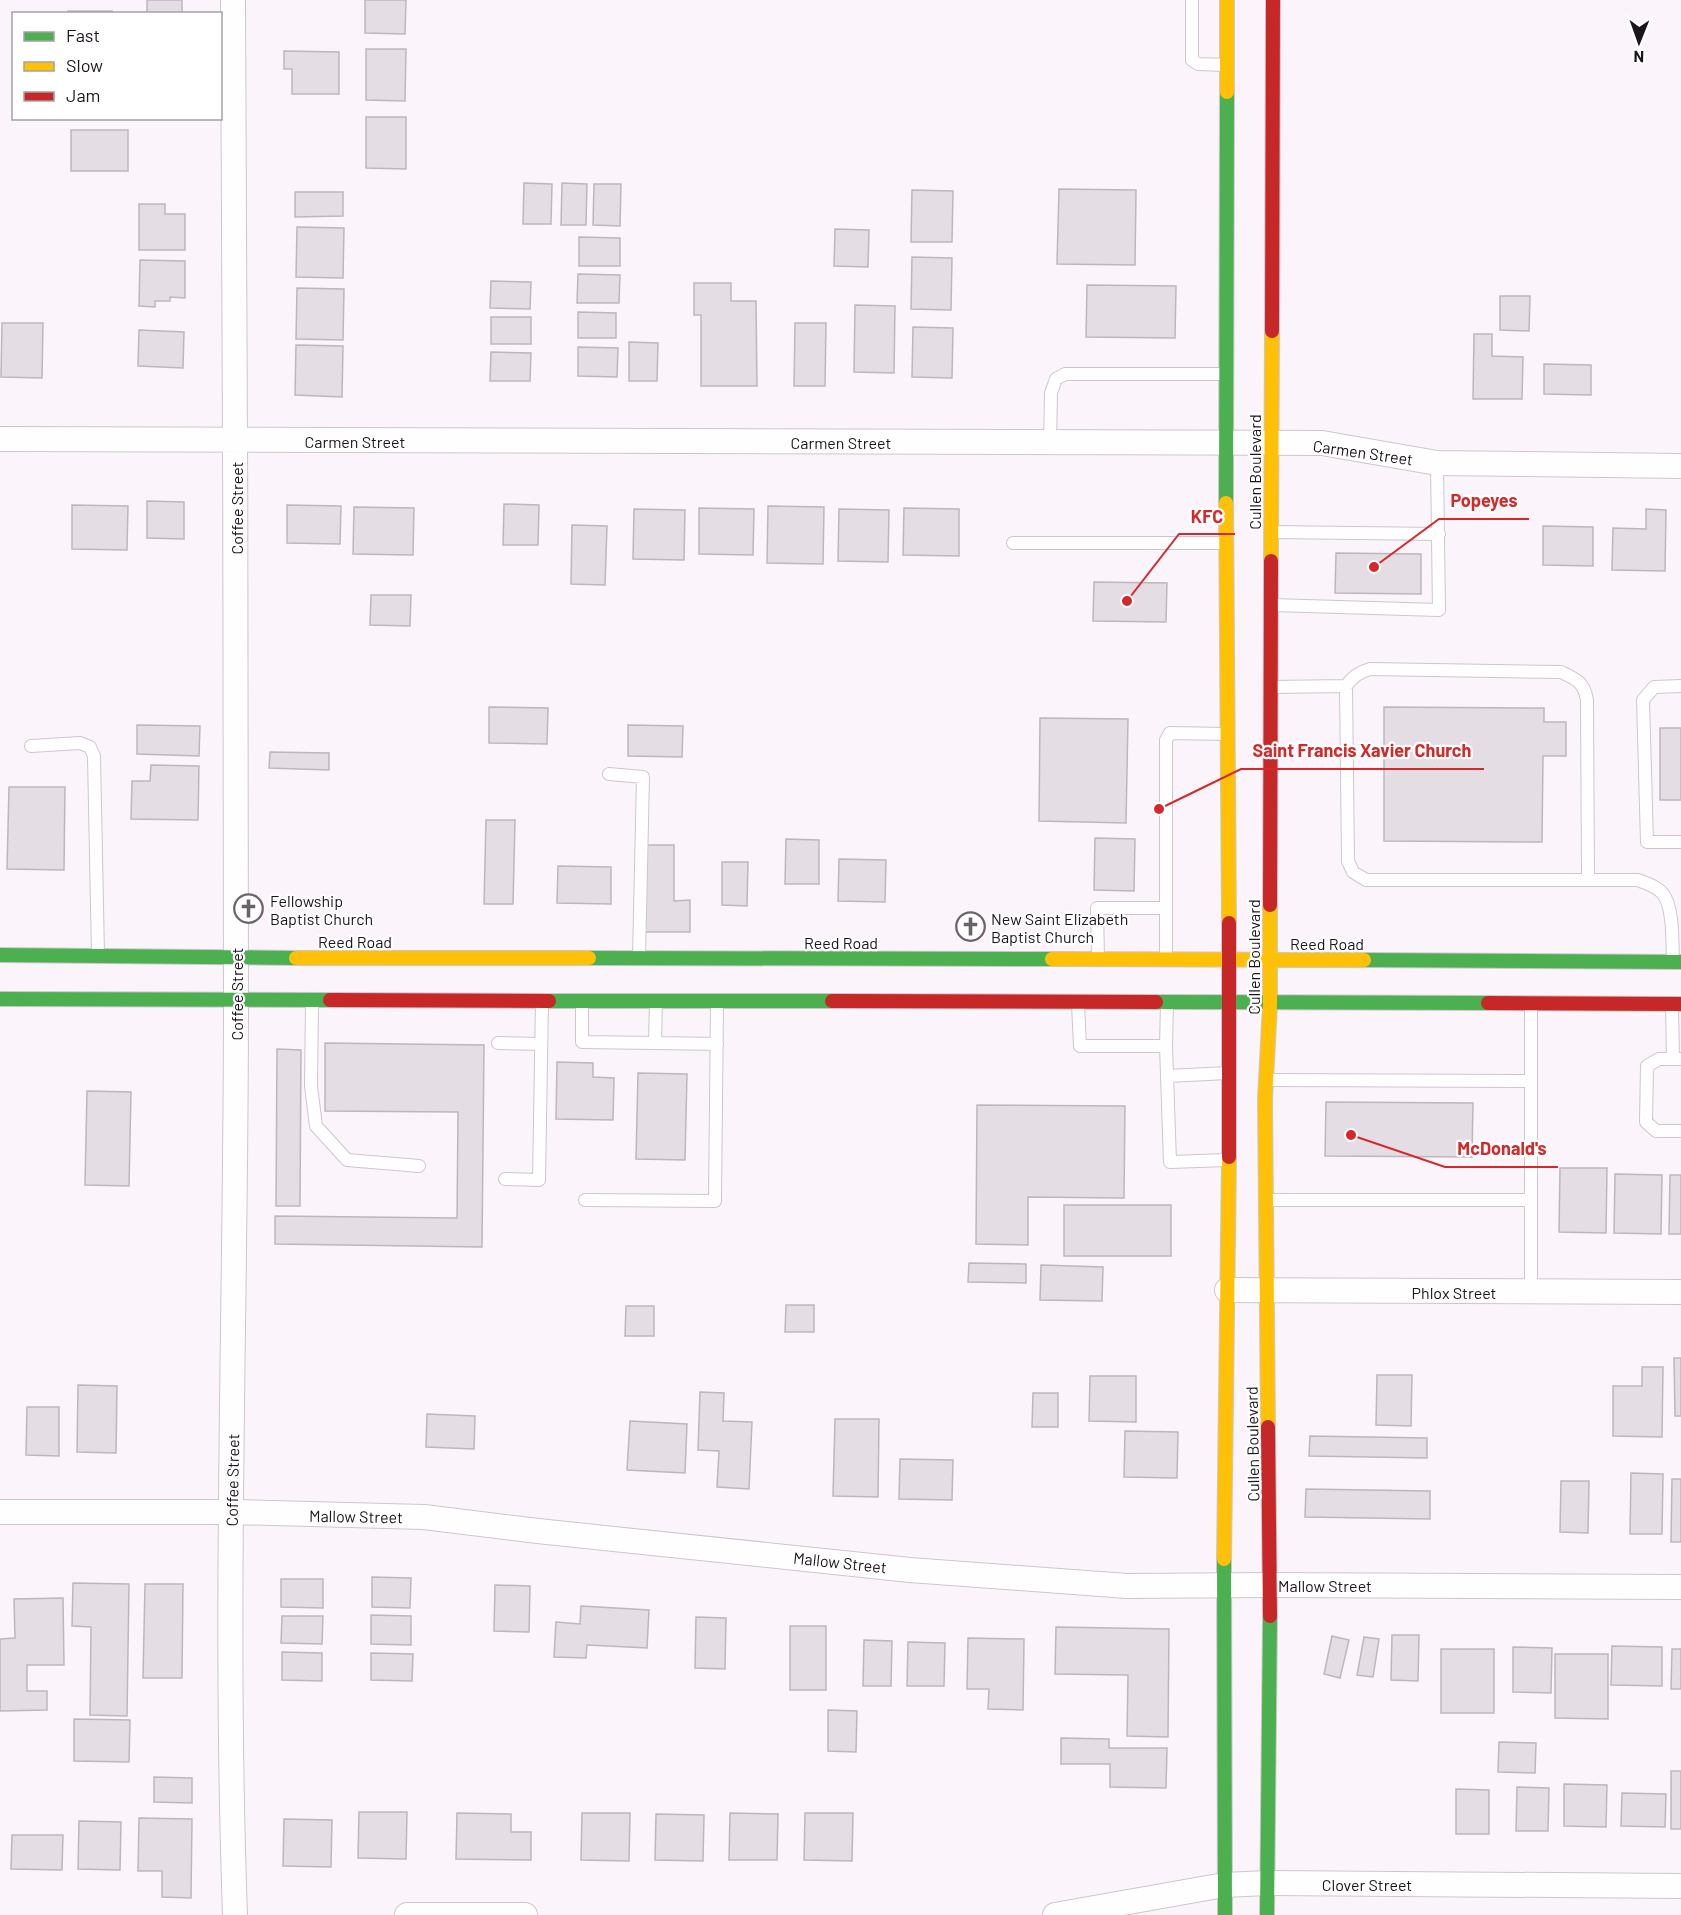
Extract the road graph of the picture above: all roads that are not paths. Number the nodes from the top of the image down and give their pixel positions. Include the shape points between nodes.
1 (233, 0) edge
2 (1192, 0) edge
3 (1227, 0) edge
4 (1273, 0) edge
5 (1227, 65) junction
6 (1226, 374) junction
7 (0, 439) edge
8 (236, 440) junction
9 (1226, 443) junction
10 (1050, 444) junction
11 (1271, 444) junction
12 (1437, 463) junction
13 (1681, 466) edge
14 (1271, 532) junction
15 (1439, 534) junction
16 (1013, 543) dead end
17 (1226, 543) junction
18 (1270, 605) junction
19 (1346, 686) junction
20 (1681, 686) edge
21 (1270, 687) junction
22 (1228, 734) junction
23 (31, 746) dead end
24 (609, 774) dead end
25 (1681, 842) edge
26 (1588, 879) junction
27 (1166, 908) junction
28 (0, 955) edge
29 (98, 956) junction
30 (236, 958) junction
31 (639, 958) junction
32 (1098, 959) junction
33 (1166, 959) junction
34 (1229, 959) junction
35 (1270, 960) junction
36 (1676, 965) edge
37 (0, 999) edge
38 (582, 1000) junction
39 (656, 1000) junction
40 (236, 1001) junction
41 (312, 1001) junction
42 (542, 1001) junction
43 (717, 1001) junction
44 (1675, 1001) edge
45 (1078, 1002) junction
46 (1167, 1003) junction
47 (1230, 1004) junction
48 (1270, 1004) junction
49 (1531, 1004) junction
50 (498, 1043) dead end
51 (655, 1043) junction
52 (541, 1044) junction
53 (717, 1044) junction
54 (1166, 1046) junction
55 (1677, 1059) edge
56 (1230, 1073) junction
57 (1167, 1076) junction
58 (1266, 1080) junction
59 (1531, 1081) junction
60 (1681, 1131) edge
61 (1228, 1160) junction
62 (419, 1166) dead end
63 (505, 1179) dead end
64 (585, 1200) dead end
65 (1266, 1200) junction
66 (1531, 1200) junction
67 (1227, 1290) junction
68 (1267, 1291) junction
69 (1531, 1292) junction
70 (1681, 1292) edge
71 (0, 1512) edge
72 (232, 1512) junction
73 (1270, 1585) junction
74 (1224, 1586) junction
75 (1681, 1587) edge
76 (1267, 1883) junction
77 (1224, 1885) junction
78 (1681, 1886) edge
79 (1113, 1910) edge
80 (234, 1915) edge
81 (407, 1915) edge
82 (525, 1915) edge
83 (1055, 1915) edge
84 (1224, 1915) edge
85 (1267, 1915) edge

1 - 8 street, Coffee Street
2 - 5 lane via 1192,60 1198,64
3 - 5 main road, Cullen Boulevard
4 - 11 main road, Cullen Boulevard
5 - 6 main road, Cullen Boulevard
6 - 9 main road, Cullen Boulevard
6 - 10 lane via 1065,374 1056,379 1051,393
7 - 8 street, Carmen Street
8 - 10 street, Carmen Street
8 - 30 street, Coffee Street
9 - 10 street, Carmen Street
9 - 11 street, Carmen Street
9 - 17 main road, Cullen Boulevard
11 - 12 street, Carmen Street via 1322,443
11 - 14 main road, Cullen Boulevard
12 - 13 street, Carmen Street
12 - 15 lane
14 - 15 lane
14 - 18 main road, Cullen Boulevard
15 - 18 lane via 1439,610
16 - 17 lane
17 - 22 main road, Cullen Boulevard
18 - 21 main road, Cullen Boulevard
19 - 21 lane
19 - 26 lane via 1348,861 1353,872 1366,880
19 - 26 lane via 1360,672 1370,669 1561,672 1576,679 1587,700
20 - 25 lane via 1654,687 1643,700 1647,842
21 - 35 main road, Cullen Boulevard
22 - 27 lane via 1170,733 1166,740
22 - 34 main road, Cullen Boulevard
23 - 29 lane via 80,744 90,747 94,756
24 - 31 lane via 643,777
26 - 36 lane via 1638,880 1664,894
27 - 32 lane via 1097,908
27 - 33 lane
28 - 29 main road, Reed Road
29 - 30 main road, Reed Road
30 - 31 main road, Reed Road
30 - 40 street, Coffee Street
31 - 32 main road, Reed Road via 827,964
32 - 33 main road, Reed Road
33 - 34 main road, Reed Road
34 - 35 main road, Reed Road
34 - 47 main road, Cullen Boulevard
35 - 36 main road, Reed Road
35 - 48 main road, Cullen Boulevard
37 - 40 main road
38 - 39 main road
38 - 42 main road
38 - 51 lane via 582,1042
39 - 43 main road
39 - 51 lane
40 - 41 main road
40 - 72 street, Coffee Street
41 - 42 main road
41 - 62 lane via 311,1086 316,1126 347,1160
42 - 52 lane
43 - 45 main road via 826,995
43 - 53 lane
44 - 49 main road
44 - 55 lane
45 - 46 main road
45 - 54 lane via 1080,1046
46 - 47 main road
46 - 54 lane
47 - 48 main road
47 - 56 main road, Cullen Boulevard
48 - 49 main road
48 - 58 main road, Cullen Boulevard
49 - 59 lane
50 - 52 lane
51 - 53 lane
52 - 63 lane via 539,1180
53 - 64 lane via 715,1201
54 - 57 lane
55 - 60 lane via 1659,1059 1647,1066 1646,1122 1656,1131
56 - 57 lane
56 - 61 main road, Cullen Boulevard
57 - 61 lane via 1170,1162
58 - 59 lane
58 - 65 main road, Cullen Boulevard
59 - 66 lane
61 - 67 main road, Cullen Boulevard
65 - 66 lane
65 - 68 main road, Cullen Boulevard
66 - 69 lane
67 - 68 street, Phlox Street
67 - 74 main road, Cullen Boulevard
68 - 69 street, Phlox Street
68 - 73 main road, Cullen Boulevard
69 - 70 street, Phlox Street
71 - 72 street, Mallow Street
72 - 74 street, Mallow Street via 424,1517 910,1570 1127,1586
72 - 80 street, Coffee Street via 229,1711
73 - 74 street, Mallow Street
73 - 75 street, Mallow Street
73 - 76 main road, Cullen Boulevard
74 - 77 main road, Cullen Boulevard
76 - 77 street, Clover Street
76 - 78 street, Clover Street
76 - 85 main road, Cullen Boulevard
77 - 79 street, Clover Street
77 - 84 main road, Cullen Boulevard
79 - 83 street, Clover Street
81 - 82 street

